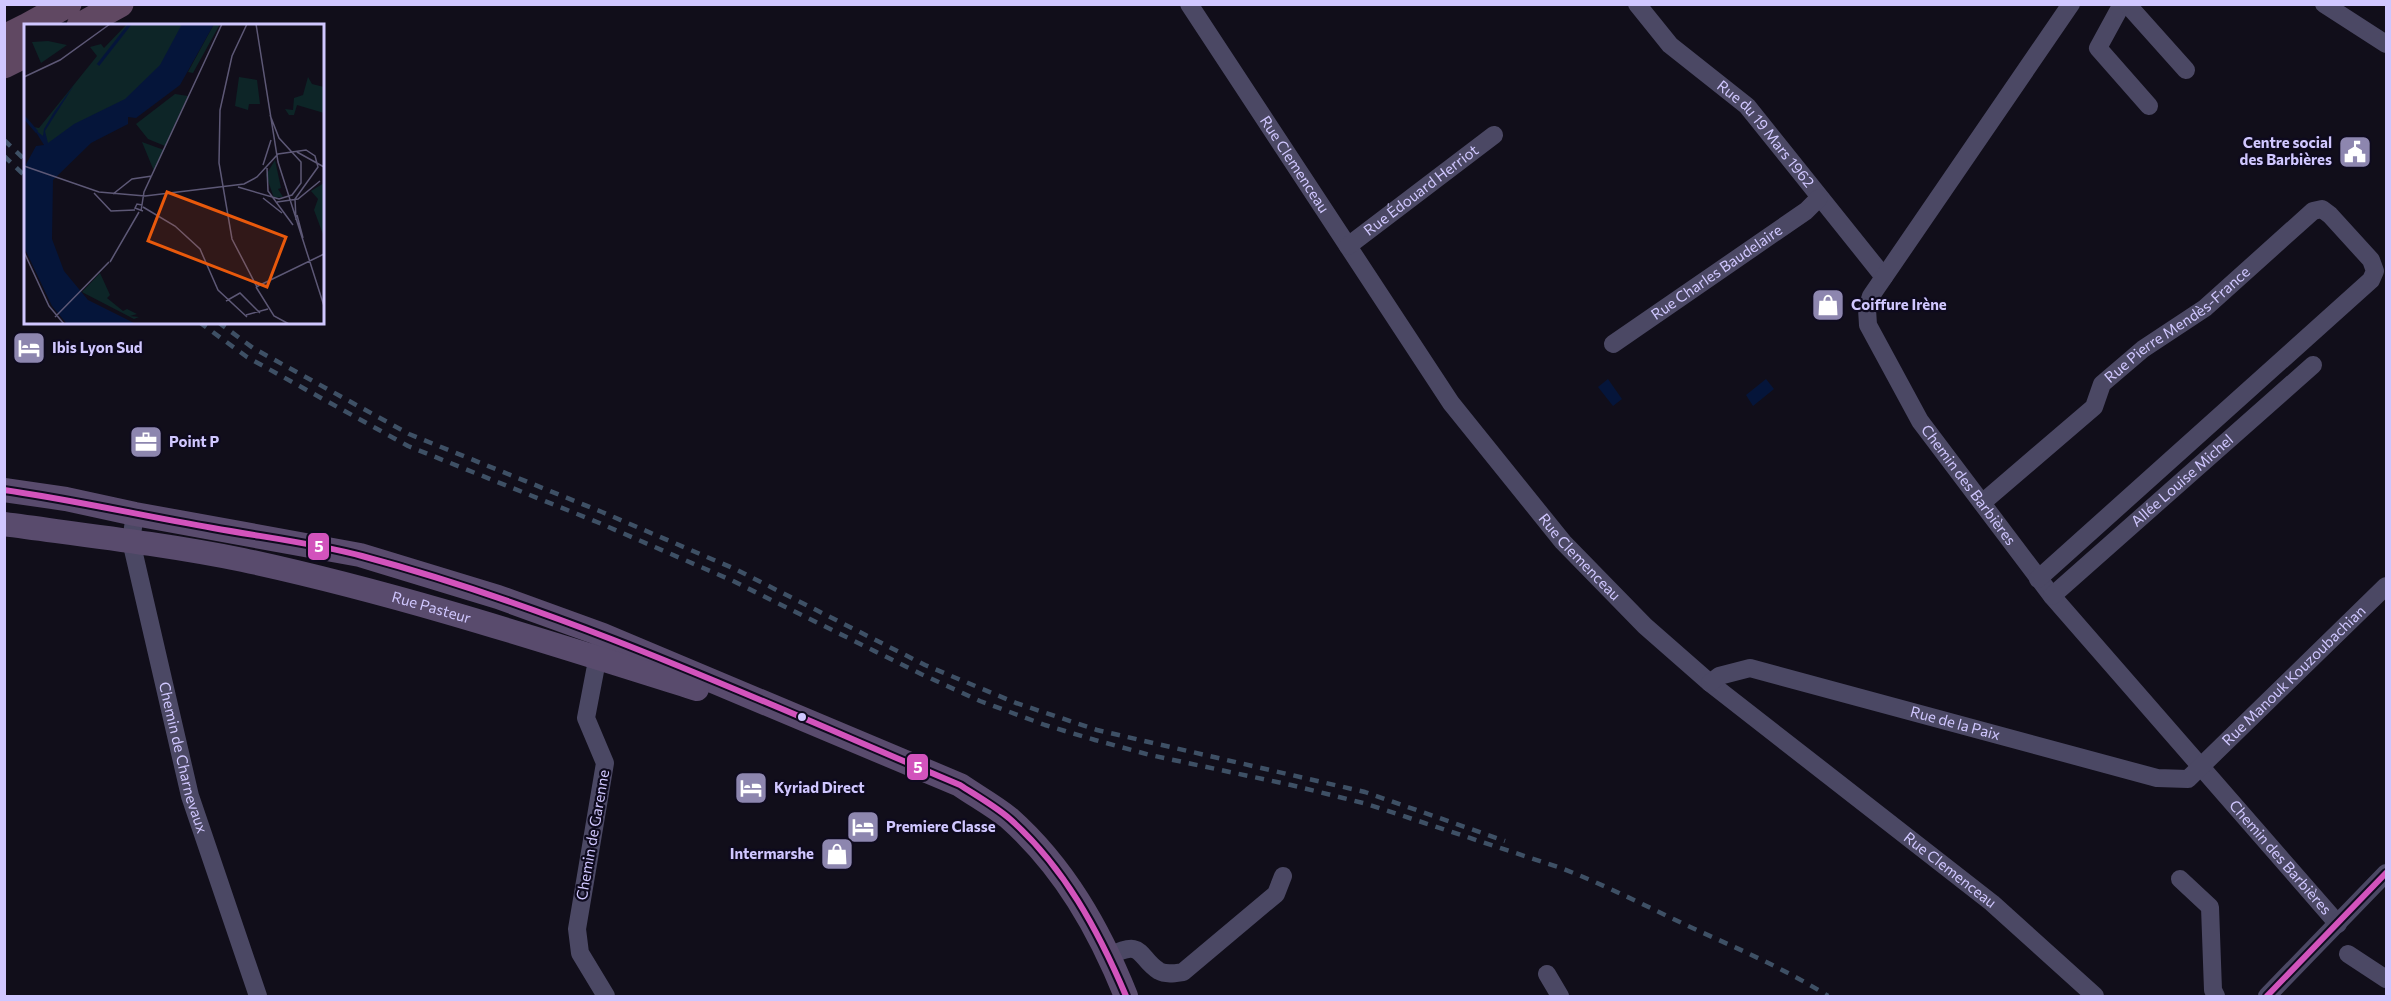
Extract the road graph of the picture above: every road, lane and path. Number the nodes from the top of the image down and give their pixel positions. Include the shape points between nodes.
1 (68, 4) edge
2 (120, 4) edge
3 (1189, 4) edge
4 (1636, 4) edge
5 (2071, 4) edge
6 (2124, 4) edge
7 (2324, 4) edge
8 (31, 24) edge
9 (84, 24) edge
10 (24, 28) edge
11 (4, 38) edge
12 (2386, 44) edge
13 (24, 55) edge
14 (4, 65) edge
15 (2186, 70) dead end
16 (2149, 106) dead end
17 (1494, 135) dead end
18 (1819, 198) junction
19 (1348, 246) junction
20 (2381, 275) edge
21 (1884, 277) junction
22 (1612, 344) dead end
23 (2313, 365) dead end
24 (4, 490) edge
25 (1982, 503) junction
26 (135, 514) junction
27 (4, 524) edge
28 (131, 542) junction
29 (2038, 579) junction
30 (2386, 586) edge
31 (2052, 596) junction
32 (599, 646) junction
33 (1710, 683) junction
34 (2201, 767) junction
35 (2386, 873) edge
36 (1283, 876) dead end
37 (2180, 879) dead end
38 (2338, 924) junction
39 (2348, 954) dead end
40 (1110, 956) junction
41 (1547, 974) dead end
42 (2386, 979) edge
43 (258, 996) edge
44 (606, 996) edge
45 (1126, 996) edge
46 (1142, 996) edge
47 (1560, 996) edge
48 (2095, 996) edge
49 (2216, 996) edge
50 (2267, 996) edge

1 - 8 highway
2 - 9 highway
3 - 19 street, Rue Clemenceau
4 - 18 street, Rue du 19 Mars 1962 via 1670,45 1747,106
5 - 21 street, Chemin des Barbières
6 - 15 street
6 - 16 street via 2098,48
7 - 12 street
10 - 11 highway
13 - 14 highway
17 - 19 street, Rue Édouard Herriot
18 - 21 street, Rue du 19 Mars 1962
18 - 22 street, Rue Charles Baudelaire via 1806,211
19 - 33 street, Rue Clemenceau via 1451,403 1563,542 1645,626
20 - 25 street, Rue Pierre Mendès-France via 2330,215 2322,209 2313,211 2205,308 2102,384 2094,407
20 - 29 street, Rue Pierre Mendès-France
21 - 25 street, Chemin des Barbières via 1871,296 1868,325 1920,421
23 - 31 street, Allée Louise Michel
24 - 26 main road, Rue Pasteur
25 - 29 street, Chemin des Barbières
26 - 28 street, Chemin de Charnevaux
26 - 32 main road, Rue Pasteur via 360,555 498,597
27 - 28 main road, Rue Pasteur
28 - 32 main road, Rue Pasteur via 242,560
28 - 43 street, Chemin de Charnevaux via 190,796
29 - 31 street, Chemin des Barbières
30 - 34 street, Rue Manouk Kouzoubachian
31 - 34 street, Chemin des Barbières
32 - 40 main road, Rue Pasteur via 849,736 960,785 1007,817 1050,860
32 - 44 street, Chemin de Garenne via 586,718 605,763 577,929 580,953
33 - 34 street, Rue de la Paix via 1719,676 1750,668 2157,778 2188,779
33 - 48 street, Rue Clemenceau via 1992,903
34 - 38 street, Chemin des Barbières
35 - 38 street
36 - 40 street via 1276,894 1183,972 1160,972 1140,951 1123,949
37 - 49 street via 2210,907
38 - 50 street
39 - 42 street
40 - 45 main road, Rue Pasteur
40 - 46 main road, Rue Pasteur
41 - 47 street

